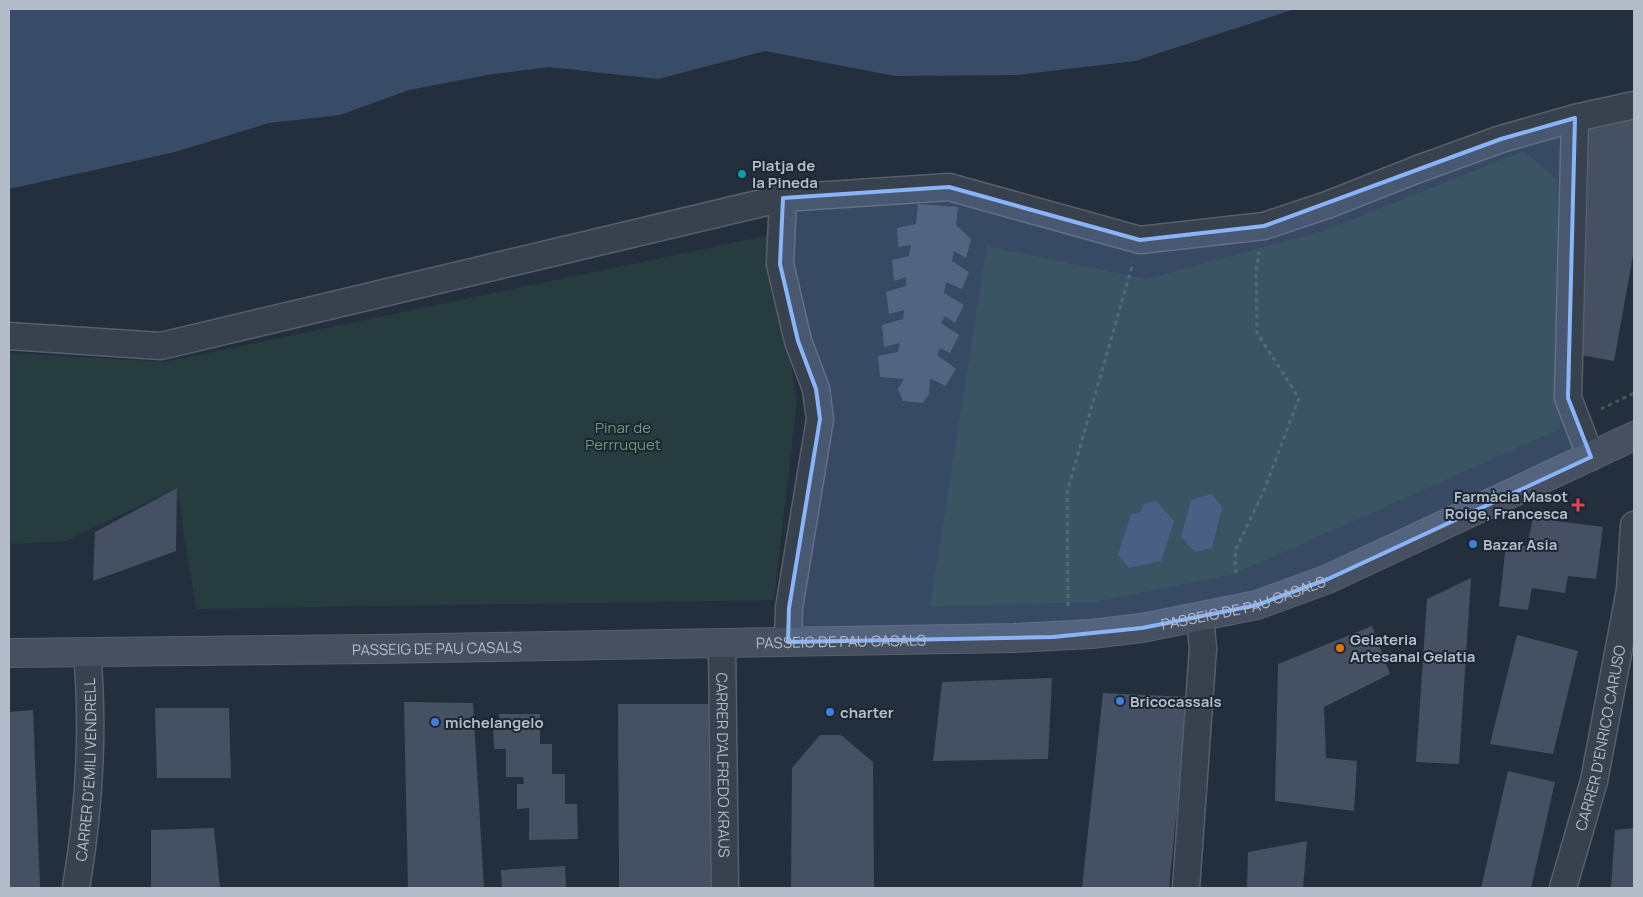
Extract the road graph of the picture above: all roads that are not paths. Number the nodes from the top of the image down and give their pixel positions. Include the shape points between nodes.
1 (1634, 105) edge
2 (1575, 118) junction
3 (783, 198) junction
4 (9, 336) edge
5 (1634, 436) edge
6 (1591, 457) junction
7 (1634, 525) edge
8 (1200, 617) junction
9 (788, 642) junction
10 (722, 643) junction
11 (87, 652) junction
12 (9, 654) edge
13 (76, 888) edge
14 (725, 888) edge
15 (1186, 888) edge
16 (1563, 888) edge

1 - 2 street
2 - 3 street via 1501,139 1264,226 1140,240 949,187
2 - 6 street via 1568,398
3 - 4 street via 161,346
3 - 9 street via 780,264 798,341 816,389 820,419 788,608
5 - 6 street, PASSEIG DE PAU CASALS
6 - 8 street, PASSEIG DE PAU CASALS via 1328,579 1256,605
7 - 16 street, CARRER D'ENRICO CARUSO via 1630,590 1594,781
8 - 9 street, PASSEIG DE PAU CASALS via 1142,628 1063,636
8 - 15 street via 1203,648
9 - 10 street, PASSEIG DE PAU CASALS
10 - 11 street, PASSEIG DE PAU CASALS
10 - 14 street, CARRER D'ALFREDO KRAUS
11 - 12 street, PASSEIG DE PAU CASALS
11 - 13 street, CARRER D'EMILI VENDRELL via 90,683 87,795

